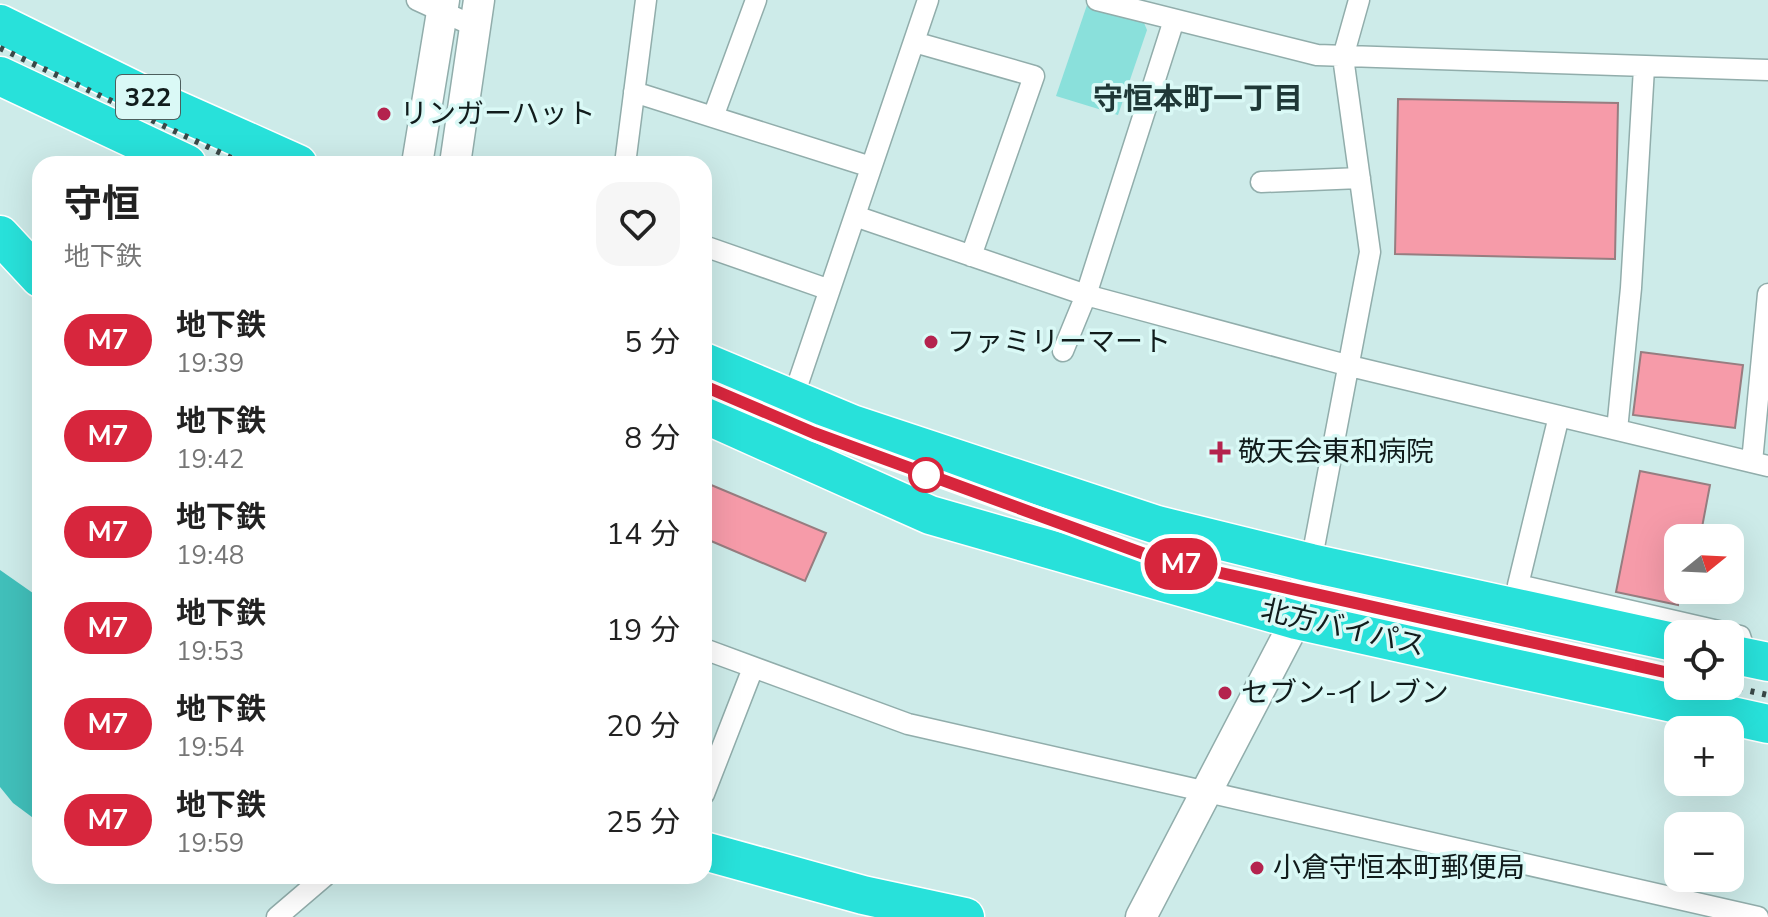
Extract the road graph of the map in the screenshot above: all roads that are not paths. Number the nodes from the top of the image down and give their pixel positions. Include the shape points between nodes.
1 (646, 0) edge
2 (756, 0) edge
3 (928, 0) edge
4 (1097, 0) edge
5 (1359, 0) edge
6 (435, 4) edge
7 (478, 13) edge
8 (1174, 20) junction
9 (0, 24) edge
10 (914, 42) junction
11 (1343, 57) junction
12 (1644, 68) junction
13 (1768, 70) edge
14 (0, 76) edge
15 (634, 92) junction
16 (713, 117) junction
17 (170, 156) edge
18 (280, 156) edge
19 (418, 156) edge
20 (456, 156) edge
21 (626, 156) edge
22 (871, 167) junction
23 (1360, 178) junction
24 (1261, 182) dead end
25 (855, 216) junction
26 (0, 235) edge
27 (712, 249) edge
28 (971, 256) junction
29 (32, 269) edge
30 (827, 289) junction
31 (1768, 294) edge
32 (1086, 295) junction
33 (1063, 351) dead end
34 (712, 366) edge
35 (1350, 366) junction
36 (792, 401) junction
37 (1559, 416) junction
38 (712, 418) edge
39 (1617, 430) junction
40 (1760, 464) edge
41 (1311, 563) junction
42 (1296, 620) junction
43 (1664, 640) edge
44 (712, 652) edge
45 (1748, 658) edge
46 (753, 668) junction
47 (1768, 724) edge
48 (712, 773) edge
49 (1206, 793) junction
50 (712, 853) edge
51 (316, 884) edge
52 (277, 917) edge
53 (965, 917) edge
54 (1141, 917) edge
55 (1758, 917) edge

1 - 15 street
2 - 16 street
3 - 10 street
4 - 8 street
5 - 11 street
6 - 7 street
6 - 19 street
7 - 20 street
8 - 11 street
8 - 32 street
9 - 18 highway, 322
10 - 22 street
10 - 28 street via 1034,76
11 - 12 street
11 - 23 street
12 - 13 street
12 - 39 street
14 - 17 highway, 322
15 - 16 street
15 - 21 street
16 - 22 street
22 - 25 street
23 - 24 street
23 - 35 street via 1370,252
25 - 28 street
25 - 30 street
26 - 29 highway
27 - 30 street
28 - 32 street
30 - 36 street
31 - 40 street
32 - 33 street
32 - 35 street
34 - 36 highway, 北方バイパス
35 - 37 street
35 - 41 street
36 - 41 highway, 北方バイパス via 1114,512
37 - 39 street
37 - 45 street via 1518,585 1740,636
38 - 42 highway, 北方バイパス via 930,515
39 - 40 street
41 - 42 street
41 - 43 highway, 北方バイパス
42 - 47 highway, 北方バイパス
42 - 49 street
44 - 46 street
46 - 48 street
46 - 49 street via 908,724
49 - 54 street
49 - 55 street
50 - 53 highway
51 - 52 street

